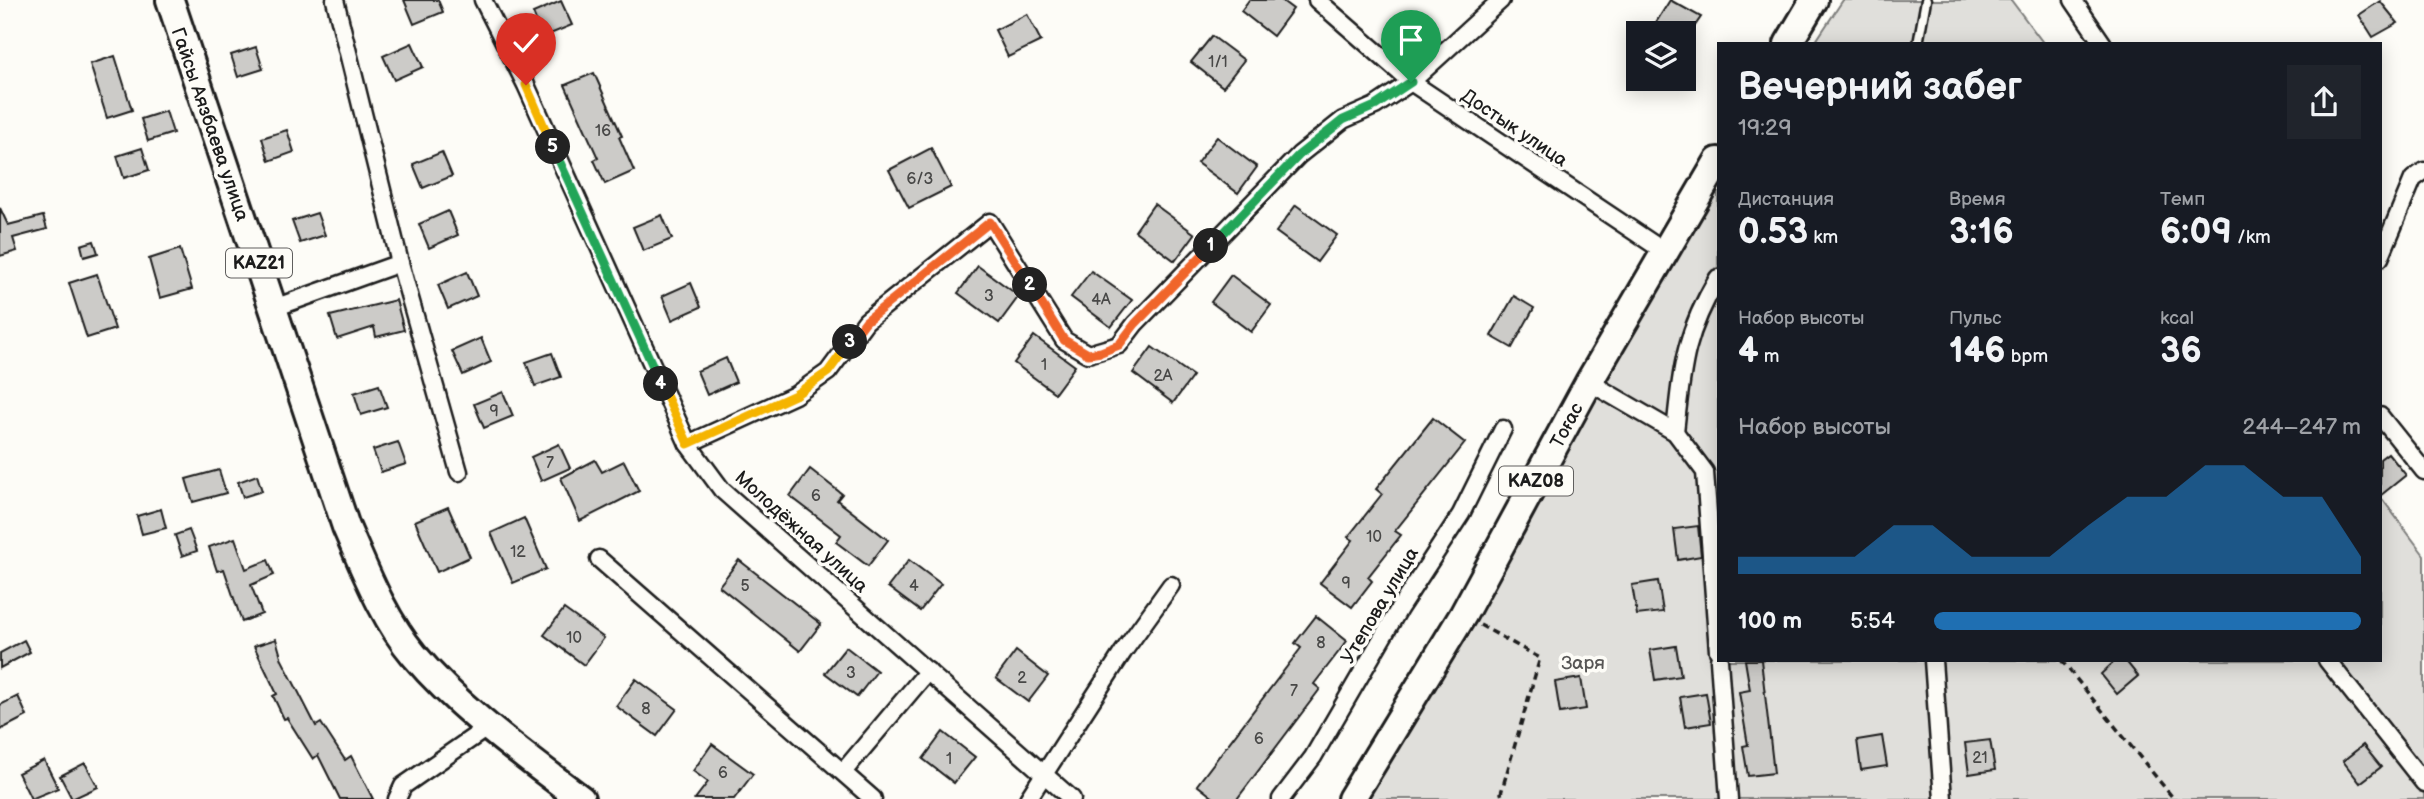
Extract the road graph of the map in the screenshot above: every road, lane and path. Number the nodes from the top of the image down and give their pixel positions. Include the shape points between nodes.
1 (170, 0) edge
2 (335, 0) edge
3 (483, 0) edge
4 (1317, 0) edge
5 (1501, 0) edge
6 (1814, 0) edge
7 (1926, 0) edge
8 (2073, 0) edge
9 (1789, 42) edge
10 (1918, 42) edge
11 (2102, 42) edge
12 (1411, 82) junction
13 (1717, 163) edge
14 (2424, 171) edge
15 (1665, 252) junction
16 (2382, 253) edge
17 (400, 263) junction
18 (1717, 280) edge
19 (274, 308) junction
20 (1589, 382) junction
21 (2382, 418) edge
22 (1503, 429) dead end
23 (1675, 432) junction
24 (688, 444) junction
25 (2424, 471) edge
26 (459, 472) dead end
27 (599, 559) dead end
28 (1171, 585) dead end
29 (1463, 615) junction
30 (1717, 637) edge
31 (1719, 662) edge
32 (1933, 662) edge
33 (2063, 662) edge
34 (2329, 662) edge
35 (928, 671) junction
36 (488, 727) junction
37 (843, 772) junction
38 (1045, 776) junction
39 (2424, 783) edge
40 (397, 799) edge
41 (581, 799) edge
42 (873, 799) edge
43 (1028, 799) edge
44 (1072, 799) edge
45 (1282, 799) edge
46 (1351, 799) edge
47 (1503, 799) edge
48 (1729, 799) edge
49 (1943, 799) edge
50 (2174, 799) edge

1 - 19 highway, Гайсы Аязбаева улица / KAZ21
2 - 17 street
3 - 24 street, Молодёжная улица
4 - 12 street, Достык улица
5 - 12 street
6 - 9 highway
7 - 10 lane
8 - 11 street
12 - 15 street, Достык улица
12 - 24 street via 1343,120 1299,155 1119,345 1088,354 1064,340 990,222 866,321 828,372 795,395
13 - 15 highway, Тоғас / KAZ08
14 - 16 street via 2413,179
15 - 20 highway, Тоғас / KAZ08
17 - 19 street
17 - 26 street
18 - 23 street via 1684,352
19 - 36 highway, Гайсы Аязбаева улица / KAZ21 via 346,527 377,597 413,654
20 - 23 street
20 - 29 highway, Тоғас / KAZ08
21 - 25 street
22 - 45 street, Утепова улица via 1461,514 1399,609 1313,757
23 - 30 street via 1705,472
24 - 35 street, Молодёжная улица via 722,490
27 - 37 street
28 - 38 street
29 - 46 highway, Тоғас / KAZ08
29 - 47 path via 1540,658
31 - 48 street
32 - 49 street
33 - 50 path
34 - 39 street
35 - 37 street
35 - 38 street, Молодёжная улица
36 - 40 street via 403,786
36 - 41 highway, KAZ21
37 - 42 street
38 - 43 street
38 - 44 street, Молодёжная улица

